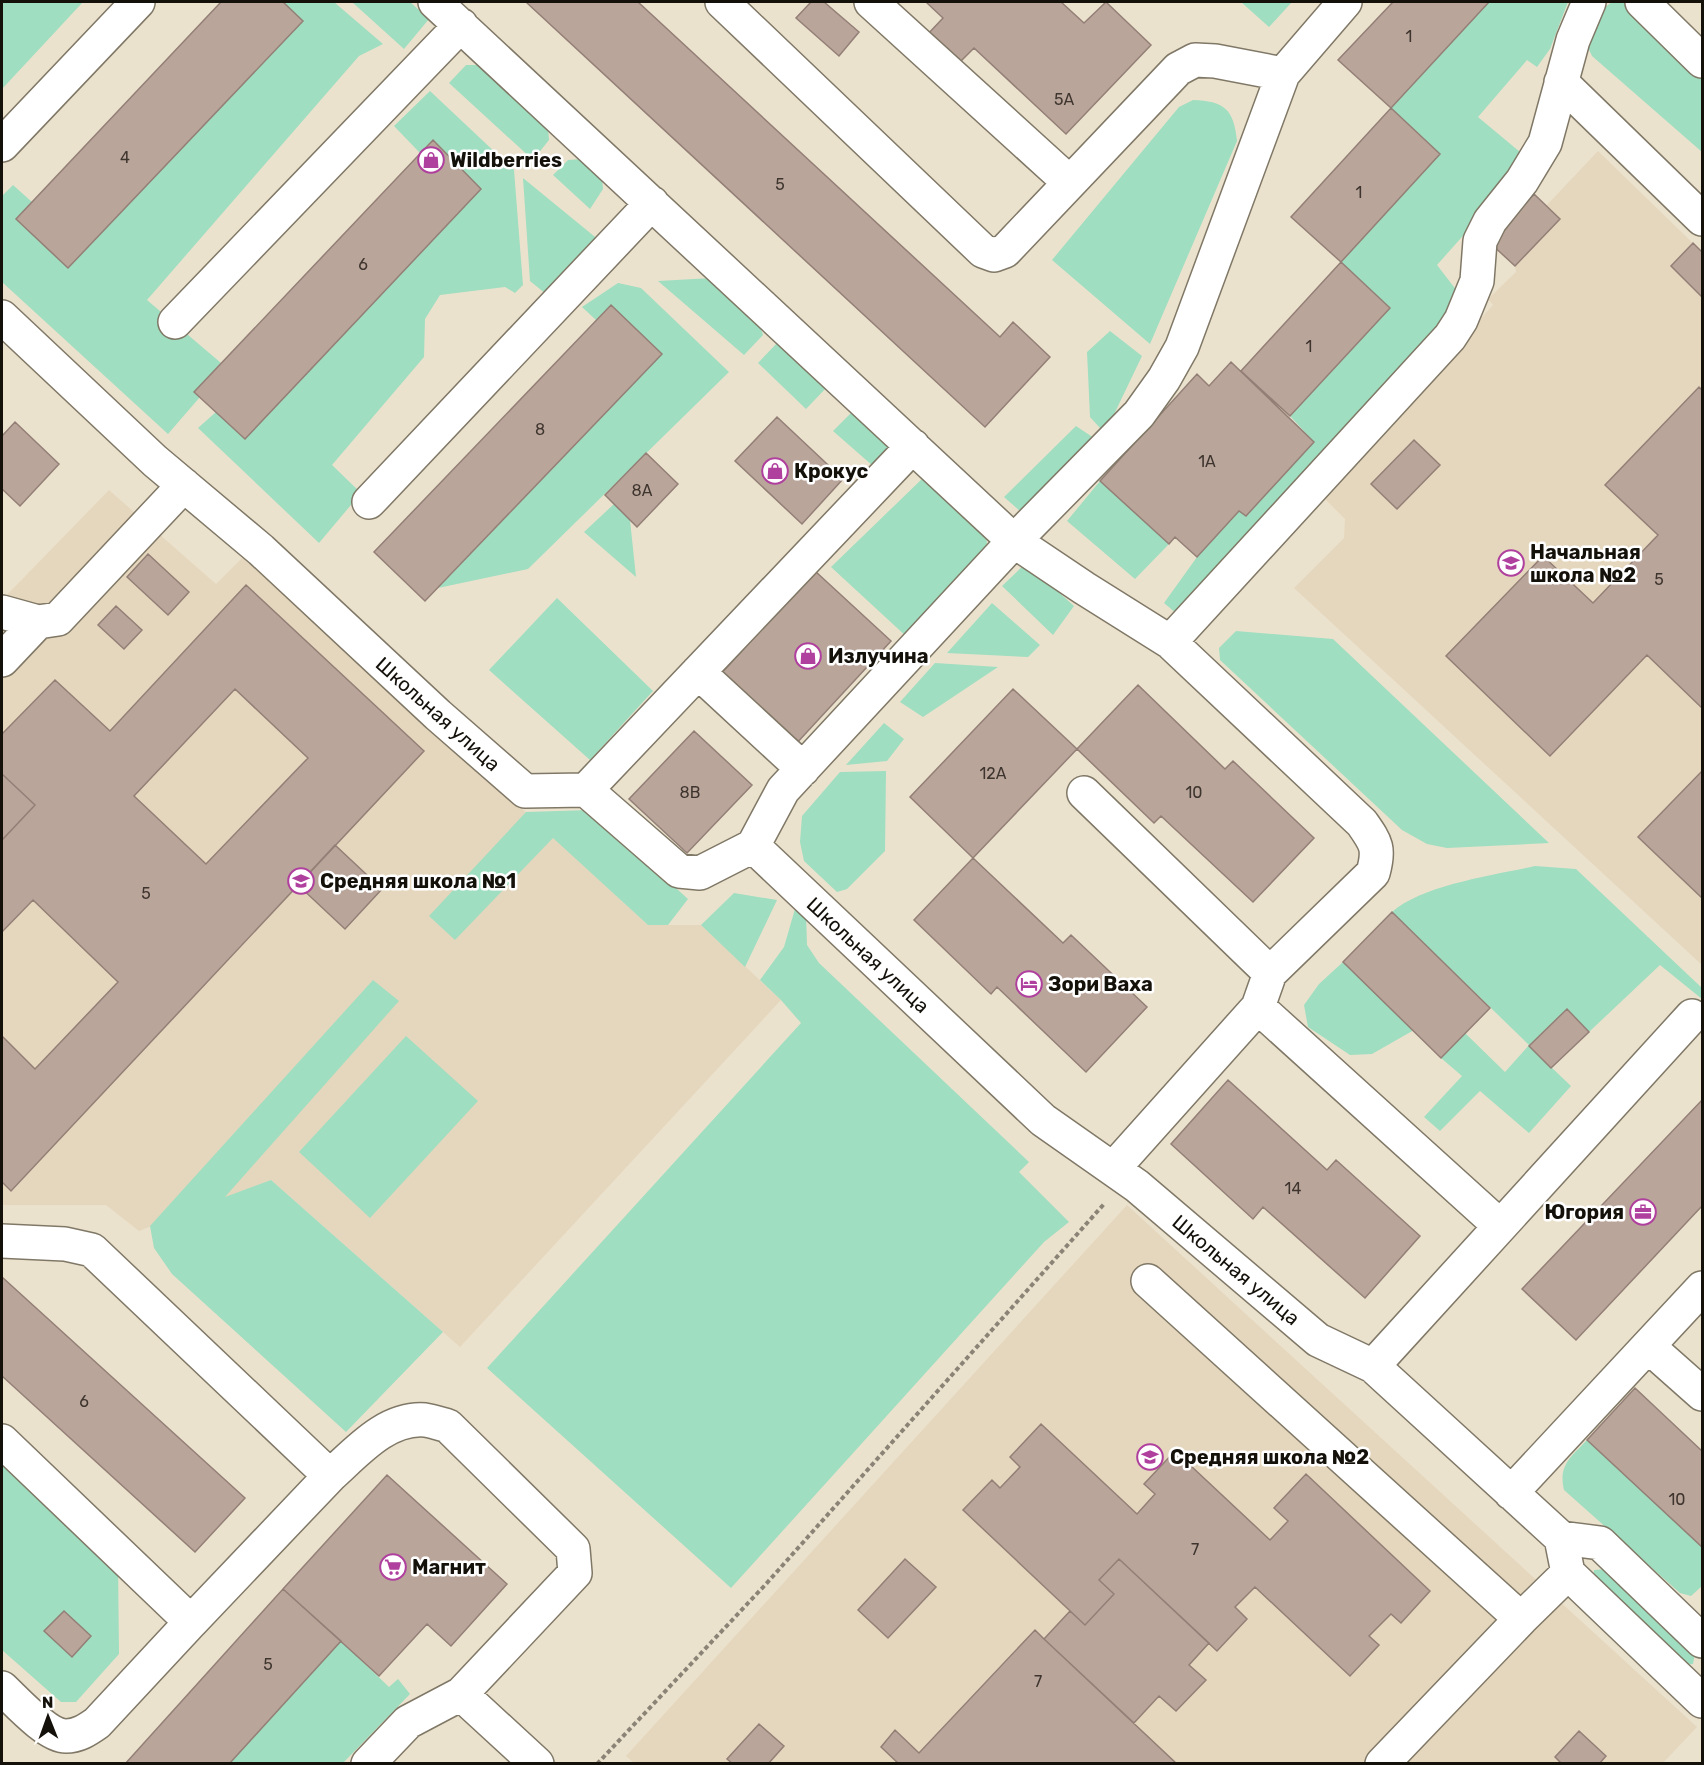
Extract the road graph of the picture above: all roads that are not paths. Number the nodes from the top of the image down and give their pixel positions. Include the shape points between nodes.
1 (138, 2) edge
2 (435, 2) edge
3 (722, 2) edge
4 (871, 2) edge
5 (1345, 2) edge
6 (1589, 2) edge
7 (1642, 2) edge
8 (461, 25) junction
9 (1702, 61) edge
10 (1283, 74) junction
11 (1560, 82) junction
12 (2, 145) edge
13 (1069, 182) junction
14 (652, 203) junction
15 (1702, 219) edge
16 (2, 317) edge
17 (175, 322) dead end
18 (913, 446) junction
19 (184, 485) junction
20 (369, 502) dead end
21 (1014, 541) junction
22 (2, 612) edge
23 (38, 622) junction
24 (1170, 642) junction
25 (2, 660) edge
26 (698, 672) junction
27 (803, 769) junction
28 (586, 790) junction
29 (1084, 793) dead end
30 (753, 846) junction
31 (1270, 973) junction
32 (1258, 1007) junction
33 (1692, 1016) dead end
34 (1120, 1174) junction
35 (1500, 1227) junction
36 (2, 1241) edge
37 (1148, 1281) dead end
38 (1702, 1288) edge
39 (1649, 1347) junction
40 (1372, 1366) junction
41 (1702, 1394) edge
42 (2, 1441) edge
43 (330, 1476) junction
44 (1511, 1493) junction
45 (1561, 1538) junction
46 (1568, 1573) junction
47 (1521, 1620) junction
48 (191, 1622) junction
49 (1702, 1641) edge
50 (2, 1688) edge
51 (461, 1694) junction
52 (1702, 1701) edge
53 (368, 1764) edge
54 (537, 1764) edge
55 (1382, 1764) edge

1 - 12 street
2 - 8 street
3 - 13 street via 983,251 994,255 1005,251
4 - 13 street
5 - 10 street
6 - 11 street
7 - 9 street
8 - 14 street
8 - 17 street
10 - 13 street via 1195,60 1178,69
10 - 21 street via 1182,346 1164,379 1139,414
11 - 15 street
11 - 24 street via 1545,143 1480,241 1477,281 1450,337
14 - 18 street
14 - 20 street
16 - 19 street, Школьная улица
18 - 21 street
18 - 26 street
19 - 23 street via 58,619
19 - 28 street, Школьная улица via 261,550 438,716 525,791
21 - 24 street
21 - 27 street
22 - 23 street
23 - 25 street
24 - 31 street via 1362,823 1375,842 1378,855 1373,873
26 - 27 street
26 - 28 street
27 - 30 street via 783,790
28 - 30 street via 679,871 700,873
29 - 31 street
30 - 34 street, Школьная улица via 1043,1120
31 - 32 street
32 - 34 street
32 - 35 street
33 - 35 street
34 - 40 street, Школьная улица via 1318,1340
35 - 40 street
36 - 43 street via 65,1244 92,1250
37 - 47 street
38 - 39 street
39 - 41 street
39 - 44 street
40 - 44 street, Школьная улица
42 - 48 street
43 - 48 street
43 - 51 street via 371,1440 399,1422 425,1420 448,1426 573,1549 575,1573
44 - 45 street, Школьная улица
45 - 46 street
45 - 49 street via 1600,1543
46 - 47 street
46 - 52 street
47 - 55 street
48 - 50 street via 97,1724 83,1732 65,1736 51,1732
51 - 53 street via 408,1722
51 - 54 street

